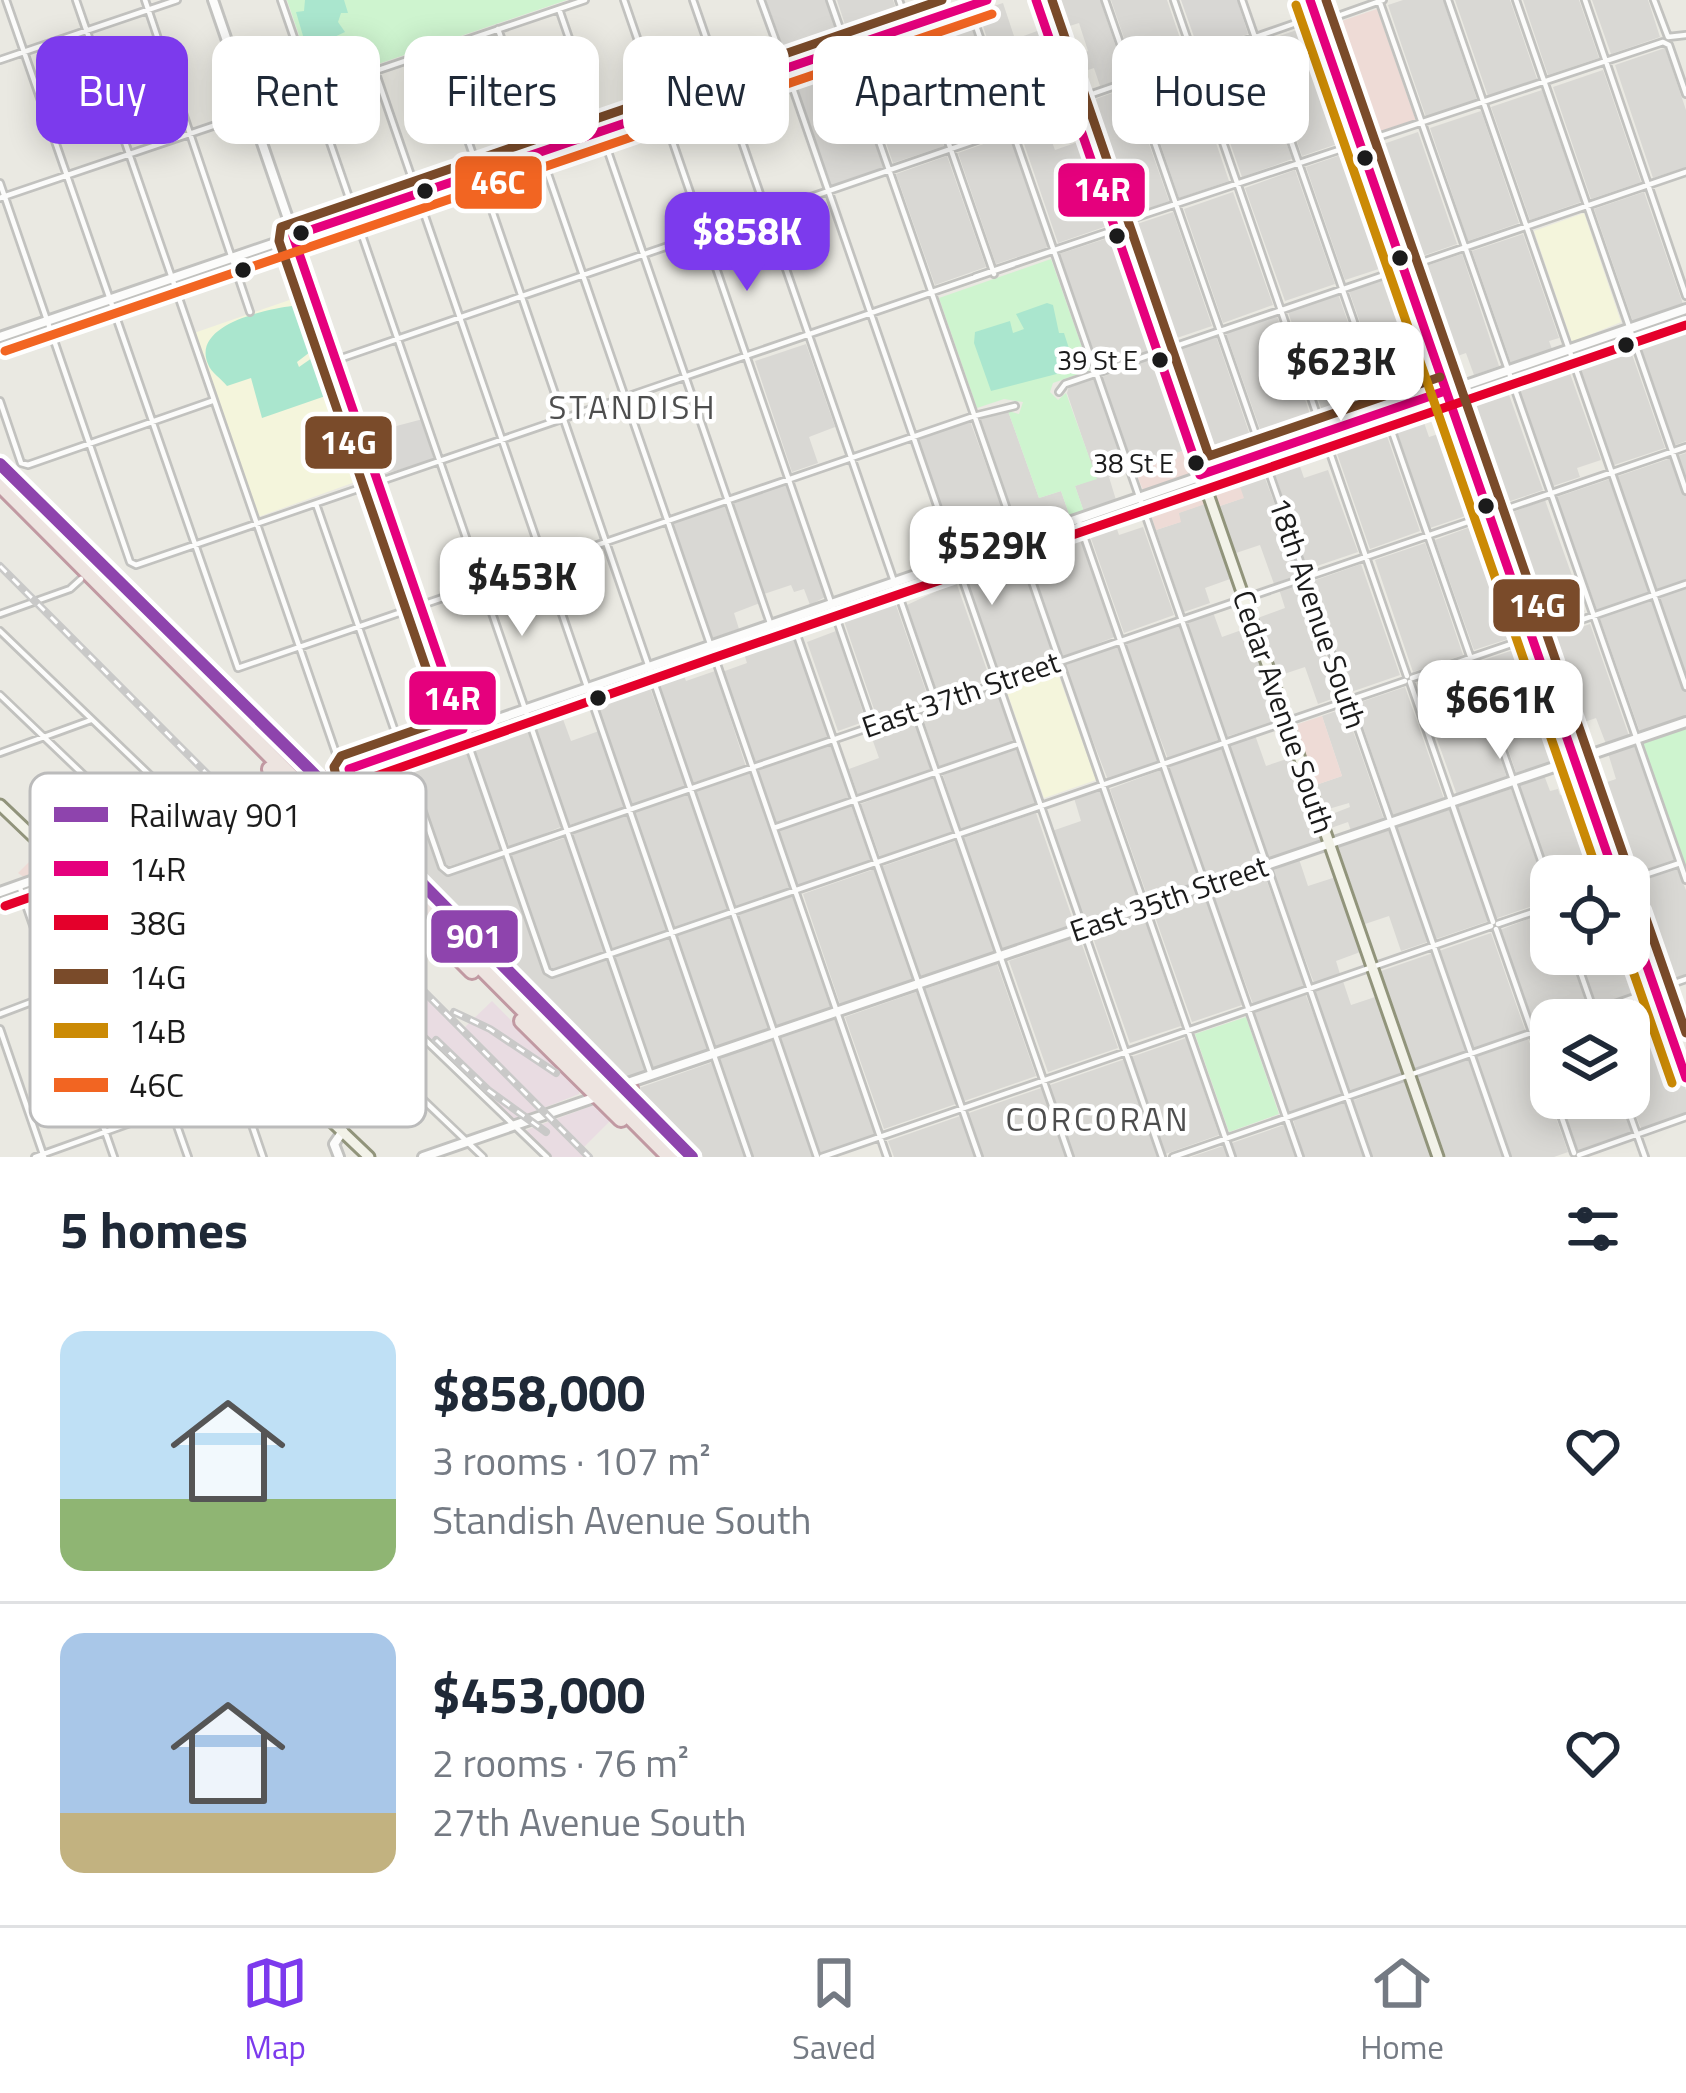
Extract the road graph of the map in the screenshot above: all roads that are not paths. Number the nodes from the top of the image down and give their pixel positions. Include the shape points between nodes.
1 (7, 0) edge
2 (76, 0) edge
3 (145, 0) edge
4 (177, 0) edge
5 (214, 0) edge
6 (281, 0) edge
7 (585, 0) edge
8 (624, 0) edge
9 (693, 0) edge
10 (761, 0) edge
11 (830, 0) edge
12 (899, 0) edge
13 (987, 0) edge
14 (1036, 0) edge
15 (1105, 0) edge
16 (1174, 0) edge
17 (1242, 0) edge
18 (1310, 0) edge
19 (1381, 0) edge
20 (1448, 0) edge
21 (1516, 0) edge
22 (1586, 0) edge
23 (1654, 0) edge
24 (968, 3) edge
25 (559, 9) junction
26 (148, 10) junction
27 (1317, 20) junction
28 (908, 27) junction
29 (498, 29) junction
30 (86, 31) junction
31 (1686, 35) edge
32 (226, 36) edge
33 (293, 36) edge
34 (478, 36) edge
35 (637, 36) edge
36 (705, 36) edge
37 (774, 36) edge
38 (843, 36) edge
39 (882, 36) edge
40 (980, 36) edge
41 (1048, 36) edge
42 (1117, 36) edge
43 (1186, 36) edge
44 (1254, 36) edge
45 (1262, 36) edge
46 (24, 52) junction
47 (0, 60) edge
48 (1606, 62) junction
49 (789, 78) edge
50 (1545, 83) junction
51 (380, 86) edge
52 (1686, 94) edge
53 (1484, 104) junction
54 (623, 124) edge
55 (1422, 124) junction
56 (212, 127) edge
57 (602, 131) junction
58 (190, 134) junction
59 (262, 144) edge
60 (330, 144) edge
61 (469, 144) edge
62 (674, 144) edge
63 (743, 144) edge
64 (880, 144) edge
65 (965, 144) edge
66 (1017, 144) edge
67 (1086, 144) edge
68 (1154, 144) edge
69 (1223, 144) edge
70 (1291, 144) edge
71 (1360, 144) junction
72 (950, 149) junction
73 (540, 152) junction
74 (128, 155) junction
75 (1298, 163) junction
76 (889, 170) junction
77 (1686, 172) edge
78 (479, 173) junction
79 (66, 175) junction
80 (0, 183) edge
81 (1236, 184) junction
82 (1648, 185) junction
83 (828, 191) junction
84 (417, 194) junction
85 (2, 197) edge
86 (1175, 205) junction
87 (1587, 205) junction
88 (766, 212) junction
89 (354, 216) junction
90 (1526, 226) junction
91 (1115, 227) junction
92 (705, 233) junction
93 (293, 236) junction
94 (1465, 247) junction
95 (1054, 251) junction
96 (643, 254) junction
97 (232, 258) junction
98 (1402, 267) junction
99 (993, 272) junction
100 (582, 274) junction
101 (170, 278) junction
102 (1341, 287) junction
103 (931, 293) junction
104 (520, 296) junction
105 (1686, 296) edge
106 (108, 299) junction
107 (1280, 309) junction
108 (1686, 309) edge
109 (250, 312) dead end
110 (870, 314) junction
111 (459, 317) junction
112 (46, 320) junction
113 (1629, 328) junction
114 (1218, 329) junction
115 (808, 335) junction
116 (0, 337) edge
117 (397, 338) junction
118 (1568, 350) junction
119 (1157, 351) junction
120 (747, 356) junction
121 (336, 360) junction
122 (1506, 370) junction
123 (1097, 373) junction
124 (686, 377) junction
125 (1445, 391) junction
126 (1058, 392) dead end
127 (625, 398) junction
128 (0, 401) edge
129 (212, 401) junction
130 (1015, 406) dead end
131 (1384, 412) junction
132 (974, 416) junction
133 (562, 420) junction
134 (151, 422) junction
135 (1323, 433) junction
136 (912, 437) junction
137 (501, 440) junction
138 (89, 444) junction
139 (1686, 447) edge
140 (1672, 452) junction
141 (1262, 454) junction
142 (850, 458) junction
143 (439, 461) junction
144 (1610, 472) junction
145 (1200, 475) junction
146 (789, 479) junction
147 (378, 483) junction
148 (0, 484) edge
149 (1686, 491) edge
150 (1550, 494) junction
151 (1138, 496) junction
152 (0, 497) edge
153 (727, 500) junction
154 (316, 504) junction
155 (1489, 514) junction
156 (1077, 518) junction
157 (666, 521) junction
158 (255, 525) junction
159 (1427, 536) junction
160 (1016, 538) junction
161 (605, 542) junction
162 (193, 546) junction
163 (1366, 556) junction
164 (954, 560) junction
165 (544, 563) junction
166 (1305, 577) junction
167 (82, 579) junction
168 (893, 580) junction
169 (1686, 584) edge
170 (482, 585) junction
171 (1654, 595) junction
172 (1244, 598) junction
173 (832, 602) junction
174 (421, 606) junction
175 (0, 614) edge
176 (790, 616) junction
177 (1593, 616) junction
178 (1181, 619) junction
179 (770, 623) junction
180 (359, 627) junction
181 (0, 632) edge
182 (1531, 637) junction
183 (1120, 640) junction
184 (708, 644) junction
185 (297, 648) junction
186 (1470, 658) junction
187 (1059, 662) junction
188 (646, 665) junction
189 (1409, 679) junction
190 (997, 682) junction
191 (585, 686) junction
192 (1686, 687) edge
193 (0, 694) edge
194 (1348, 700) junction
195 (936, 704) junction
196 (524, 707) junction
197 (915, 711) junction
198 (91, 720) junction
199 (1286, 721) junction
200 (1686, 722) edge
201 (873, 725) junction
202 (463, 729) junction
203 (44, 737) junction
204 (833, 739) junction
205 (1636, 740) junction
206 (1224, 742) junction
207 (1018, 744) junction
208 (401, 750) junction
209 (0, 753) edge
210 (338, 759) dead end
211 (1574, 760) junction
212 (1164, 764) junction
213 (751, 767) junction
214 (270, 769) junction
215 (349, 769) junction
216 (936, 772) junction
217 (82, 773) edge
218 (147, 773) edge
219 (271, 773) edge
220 (275, 773) edge
221 (280, 773) edge
222 (338, 773) edge
223 (340, 773) edge
224 (409, 773) edge
225 (1513, 781) junction
226 (1103, 784) junction
227 (690, 788) junction
228 (855, 800) junction
229 (1451, 802) junction
230 (0, 805) edge
231 (1040, 806) junction
232 (628, 810) junction
233 (426, 821) edge
234 (1390, 823) junction
235 (772, 829) junction
236 (567, 831) junction
237 (30, 833) edge
238 (958, 834) junction
239 (1329, 844) junction
240 (505, 852) junction
241 (1539, 855) edge
242 (1608, 855) edge
243 (875, 862) junction
244 (1680, 863) junction
245 (1267, 865) junction
246 (1650, 873) edge
247 (1686, 880) edge
248 (30, 881) edge
249 (19, 885) junction
250 (1206, 886) junction
251 (794, 890) junction
252 (0, 892) edge
253 (1145, 907) junction
254 (732, 912) junction
255 (1530, 913) edge
256 (426, 914) edge
257 (30, 917) edge
258 (426, 925) edge
259 (1494, 925) junction
260 (1082, 929) junction
261 (671, 933) junction
262 (1433, 946) junction
263 (610, 954) junction
264 (1000, 957) junction
265 (1372, 967) junction
266 (1650, 975) edge
267 (1686, 979) edge
268 (919, 985) junction
269 (1309, 988) junction
270 (1655, 990) junction
271 (1629, 999) edge
272 (30, 1003) edge
273 (1248, 1009) junction
274 (0, 1014) edge
275 (836, 1014) junction
276 (1530, 1026) edge
277 (0, 1029) edge
278 (1188, 1029) junction
279 (1530, 1033) edge
280 (776, 1035) junction
281 (426, 1042) edge
282 (1125, 1051) junction
283 (1472, 1054) junction
284 (714, 1056) junction
285 (1410, 1075) junction
286 (652, 1077) junction
287 (1686, 1078) edge
288 (1043, 1080) junction
289 (630, 1089) junction
290 (603, 1095) junction
291 (1348, 1097) junction
292 (426, 1103) edge
293 (962, 1108) junction
294 (30, 1116) edge
295 (630, 1117) junction
296 (1686, 1117) edge
297 (1286, 1118) junction
298 (1563, 1119) edge
299 (1631, 1119) edge
300 (514, 1125) junction
301 (34, 1127) edge
302 (102, 1127) edge
303 (118, 1127) edge
304 (177, 1127) edge
305 (253, 1127) edge
306 (338, 1127) edge
307 (104, 1132) junction
308 (343, 1132) junction
309 (1637, 1135) junction
310 (880, 1137) junction
311 (1226, 1138) junction
312 (466, 1142) junction
313 (44, 1156) edge
314 (1576, 1156) edge
315 (34, 1157) edge
316 (114, 1157) edge
317 (188, 1157) edge
318 (263, 1157) edge
319 (338, 1157) edge
320 (369, 1157) edge
321 (423, 1157) edge
322 (483, 1157) edge
323 (548, 1157) edge
324 (658, 1157) edge
325 (670, 1157) edge
326 (749, 1157) edge
327 (819, 1157) edge
328 (887, 1157) edge
329 (979, 1157) edge
330 (1070, 1157) edge
331 (1162, 1157) edge
332 (1173, 1157) edge
333 (1232, 1157) edge
334 (1300, 1157) edge
335 (1368, 1157) edge
336 (1438, 1157) edge
337 (1507, 1157) edge
338 (1645, 1157) edge

1 - 46 street
2 - 30 street
3 - 26 street
4 - 26 street
5 - 32 street
6 - 33 street
7 - 25 street
8 - 35 street
9 - 36 street
10 - 37 street
11 - 38 street
12 - 28 street
13 - 24 street
14 - 41 main road, Cedar Avenue South
15 - 42 street, 18th Avenue South
16 - 43 street
17 - 44 street
18 - 27 street
19 - 27 street
19 - 55 street
20 - 53 street
21 - 50 street
22 - 48 street
23 - 31 street via 1666,36
24 - 28 street
24 - 40 street
25 - 29 street
25 - 57 street
26 - 30 street
26 - 58 street
27 - 45 street
27 - 71 street
28 - 39 street
28 - 72 street
29 - 34 street
29 - 73 street
30 - 46 street
30 - 74 street
46 - 47 street
46 - 79 street
48 - 50 street
48 - 52 street via 1670,45
48 - 82 street
49 - 83 street
50 - 53 street
50 - 87 street
51 - 84 street
53 - 55 street
53 - 90 street
54 - 57 street
55 - 71 street
55 - 94 street
56 - 58 street
57 - 73 street
57 - 96 street
58 - 74 street
58 - 97 street
59 - 93 street
60 - 89 street
61 - 78 street
62 - 92 street
63 - 88 street
64 - 76 street
65 - 72 street
66 - 95 street
67 - 91 main road, Cedar Avenue South
68 - 86 street, 18th Avenue South
69 - 81 street
70 - 75 street
71 - 75 street
71 - 98 street
72 - 76 street
72 - 99 street
73 - 78 street
73 - 100 street
74 - 79 street
74 - 101 street
75 - 81 street
75 - 102 street
76 - 83 street
76 - 103 street
77 - 82 street
78 - 84 street
78 - 104 street
79 - 85 street
79 - 106 street
80 - 85 street
81 - 86 street
81 - 107 street
82 - 87 street
82 - 105 street
83 - 88 street
83 - 110 street
84 - 89 street
84 - 111 street
85 - 112 street
86 - 91 street
86 - 114 street, 18th Avenue South
87 - 90 street
87 - 113 street
88 - 92 street
88 - 115 street
89 - 93 street
89 - 117 street
90 - 94 street
90 - 118 street
91 - 95 street
91 - 119 main road, Cedar Avenue South
92 - 96 street
92 - 120 street
93 - 97 street
93 - 121 street
94 - 98 street
94 - 122 street
95 - 99 street
95 - 123 street
96 - 100 street
96 - 124 street
97 - 101 street
97 - 109 street
98 - 102 street
98 - 125 street
99 - 103 street
100 - 104 street
100 - 127 street
101 - 106 street
101 - 129 street
102 - 107 street
102 - 131 street
103 - 110 street
103 - 132 street
104 - 111 street
104 - 133 street
106 - 112 street
106 - 134 street
107 - 114 street
107 - 135 street
108 - 113 street
110 - 115 street
110 - 136 street
111 - 117 street
111 - 137 street
112 - 116 street
112 - 138 street
113 - 118 street
113 - 140 street
114 - 119 street
114 - 141 street, 18th Avenue South
115 - 120 street
115 - 142 street
117 - 121 street
117 - 143 street
118 - 122 street
118 - 144 street
119 - 123 street
119 - 145 main road, Cedar Avenue South
120 - 124 street
120 - 146 street
121 - 147 street
122 - 125 street
122 - 150 street
123 - 126 street
123 - 151 street
124 - 127 street
124 - 153 street
125 - 131 street
125 - 155 street
127 - 133 street
127 - 157 street
128 - 138 street via 24,465
129 - 134 street
129 - 158 street
130 - 132 street
131 - 135 street
131 - 159 street
132 - 136 street
132 - 160 street
133 - 137 street
133 - 161 street
134 - 138 street
134 - 162 street
135 - 141 street
135 - 163 street
136 - 142 street
136 - 164 street
137 - 143 street
137 - 165 street
138 - 162 street via 132,564
139 - 140 street, East 37th Street
140 - 144 street, East 37th Street
140 - 149 street
141 - 145 street
141 - 166 street, 18th Avenue South
142 - 146 street
142 - 168 street
143 - 147 street
143 - 170 street
144 - 150 street, East 37th Street
144 - 171 street
145 - 151 street
145 - 172 main road, Cedar Avenue South
146 - 153 street
146 - 173 street
147 - 154 street
147 - 174 street
148 - 221 highway
150 - 155 street, East 37th Street
150 - 177 street
151 - 156 street
151 - 178 street
152 - 167 highway
153 - 157 street
153 - 179 street
154 - 158 street
154 - 180 street
155 - 159 street, East 37th Street
155 - 182 street
156 - 160 street
156 - 183 street
157 - 161 street
157 - 184 street
158 - 162 street
158 - 185 street
159 - 163 street, East 37th Street
159 - 186 street
160 - 164 street
160 - 187 street
161 - 165 street
161 - 188 street
162 - 185 street via 236,667
163 - 166 street, East 37th Street
163 - 189 street
164 - 168 street
164 - 190 street
165 - 170 street
165 - 191 street
166 - 172 street, East 37th Street
166 - 194 street, 18th Avenue South
167 - 175 street
167 - 214 highway
168 - 173 street
168 - 195 street
169 - 171 street
170 - 174 street
170 - 196 street
171 - 177 street
171 - 192 street
172 - 178 street, East 37th Street
172 - 199 main road, Cedar Avenue South
173 - 176 street
173 - 201 street
174 - 180 street
174 - 202 street
176 - 179 street
176 - 204 street
177 - 182 street
177 - 205 street
178 - 183 street, East 37th Street
178 - 206 street
179 - 184 street
180 - 185 street
180 - 208 street
181 - 198 street
182 - 186 street
182 - 211 street
183 - 187 street, East 37th Street
183 - 212 street
184 - 188 street
184 - 213 street
185 - 210 street
186 - 189 street
186 - 225 street
187 - 190 street, East 37th Street
187 - 226 street
188 - 191 street
188 - 227 street
189 - 194 street
189 - 229 street
190 - 195 street, East 37th Street
190 - 207 street
191 - 196 street
191 - 232 street
193 - 203 street
194 - 199 street
194 - 234 street, 18th Avenue South
195 - 197 street, East 37th Street
196 - 202 street
196 - 236 street
197 - 201 street, East 37th Street
197 - 216 street
198 - 203 street
198 - 218 street
199 - 206 street
199 - 239 main road, Cedar Avenue South
200 - 205 street, East 35th Street
201 - 204 street, East 37th Street
202 - 208 street
202 - 240 street
203 - 209 street
203 - 217 street
204 - 213 street, East 37th Street
204 - 228 street
205 - 211 street, East 35th Street
205 - 244 street
206 - 212 street
206 - 245 street
207 - 216 street
207 - 231 street
208 - 215 street
208 - 224 street, East 37th Street
211 - 225 street, East 35th Street
211 - 242 street
212 - 226 street
212 - 250 street
213 - 227 street, East 37th Street
213 - 235 street
214 - 219 highway
214 - 220 highway
215 - 222 street
215 - 223 street
216 - 228 street
216 - 238 street
225 - 229 street, East 35th Street
225 - 241 street
226 - 231 street
226 - 253 street
227 - 232 street, East 37th Street
227 - 254 street
228 - 235 street
228 - 243 street
229 - 234 street, East 35th Street
229 - 259 street
230 - 237 main road
231 - 238 street
231 - 260 street
232 - 236 street, East 37th Street
232 - 261 street
233 - 240 street, East 37th Street via 451,872
234 - 239 street, East 35th Street
234 - 262 street, 18th Avenue South
235 - 251 street
236 - 240 street, East 37th Street
236 - 263 street
238 - 243 street
238 - 264 street
239 - 245 street, East 35th Street
239 - 265 main road, Cedar Avenue South
240 - 263 street via 550,974
243 - 251 street
243 - 268 street
244 - 246 street
244 - 247 street
245 - 250 street, East 35th Street
245 - 269 street
248 - 249 street
249 - 252 street
249 - 257 street
250 - 253 street, East 35th Street
250 - 273 street
251 - 254 street
251 - 275 street
253 - 260 street, East 35th Street
253 - 278 street
254 - 261 street
254 - 280 street
255 - 259 street
256 - 290 highway
258 - 290 highway
259 - 262 street
259 - 276 street
260 - 264 street, East 35th Street
260 - 282 street
261 - 263 street
261 - 284 street
262 - 265 street
262 - 283 street, 18th Avenue South
263 - 286 street
264 - 268 street, East 35th Street
264 - 288 street
265 - 269 street
265 - 285 main road, Cedar Avenue South
266 - 270 street
267 - 270 street
268 - 275 street, East 35th Street
268 - 293 street
269 - 273 street
269 - 291 street
270 - 271 street
270 - 287 street
272 - 274 street
273 - 278 street
273 - 297 street
275 - 280 street, East 35th Street
275 - 310 street
277 - 294 street
278 - 282 street
278 - 311 street
279 - 283 street
280 - 284 street, East 35th Street
280 - 327 street
281 - 300 street
282 - 288 street
282 - 331 street
283 - 285 street
283 - 337 street, 18th Avenue South
284 - 286 street, East 35th Street
284 - 326 street
285 - 291 street
285 - 336 main road, Cedar Avenue South
286 - 289 street, East 35th Street
286 - 290 street, East 35th Street
288 - 293 street
288 - 330 street
289 - 290 street, East 35th Street
289 - 295 highway via 623,1099
290 - 295 highway
290 - 300 street, East 35th Street
290 - 324 highway
291 - 297 street
291 - 335 street
292 - 312 street
293 - 310 street
293 - 329 street
295 - 325 highway
296 - 309 street
297 - 311 street
297 - 334 street
298 - 314 street
299 - 309 street
300 - 312 street, East 35th Street
300 - 323 street
301 - 313 street
302 - 307 street
303 - 307 street
304 - 317 street
305 - 318 street
306 - 308 main road
307 - 313 street
307 - 316 street
308 - 319 street via 334,1144
308 - 320 main road
309 - 314 street
309 - 338 street
310 - 327 street
310 - 328 street
311 - 332 street
311 - 333 street
312 - 321 street, East 35th Street
312 - 322 street
313 - 315 street

